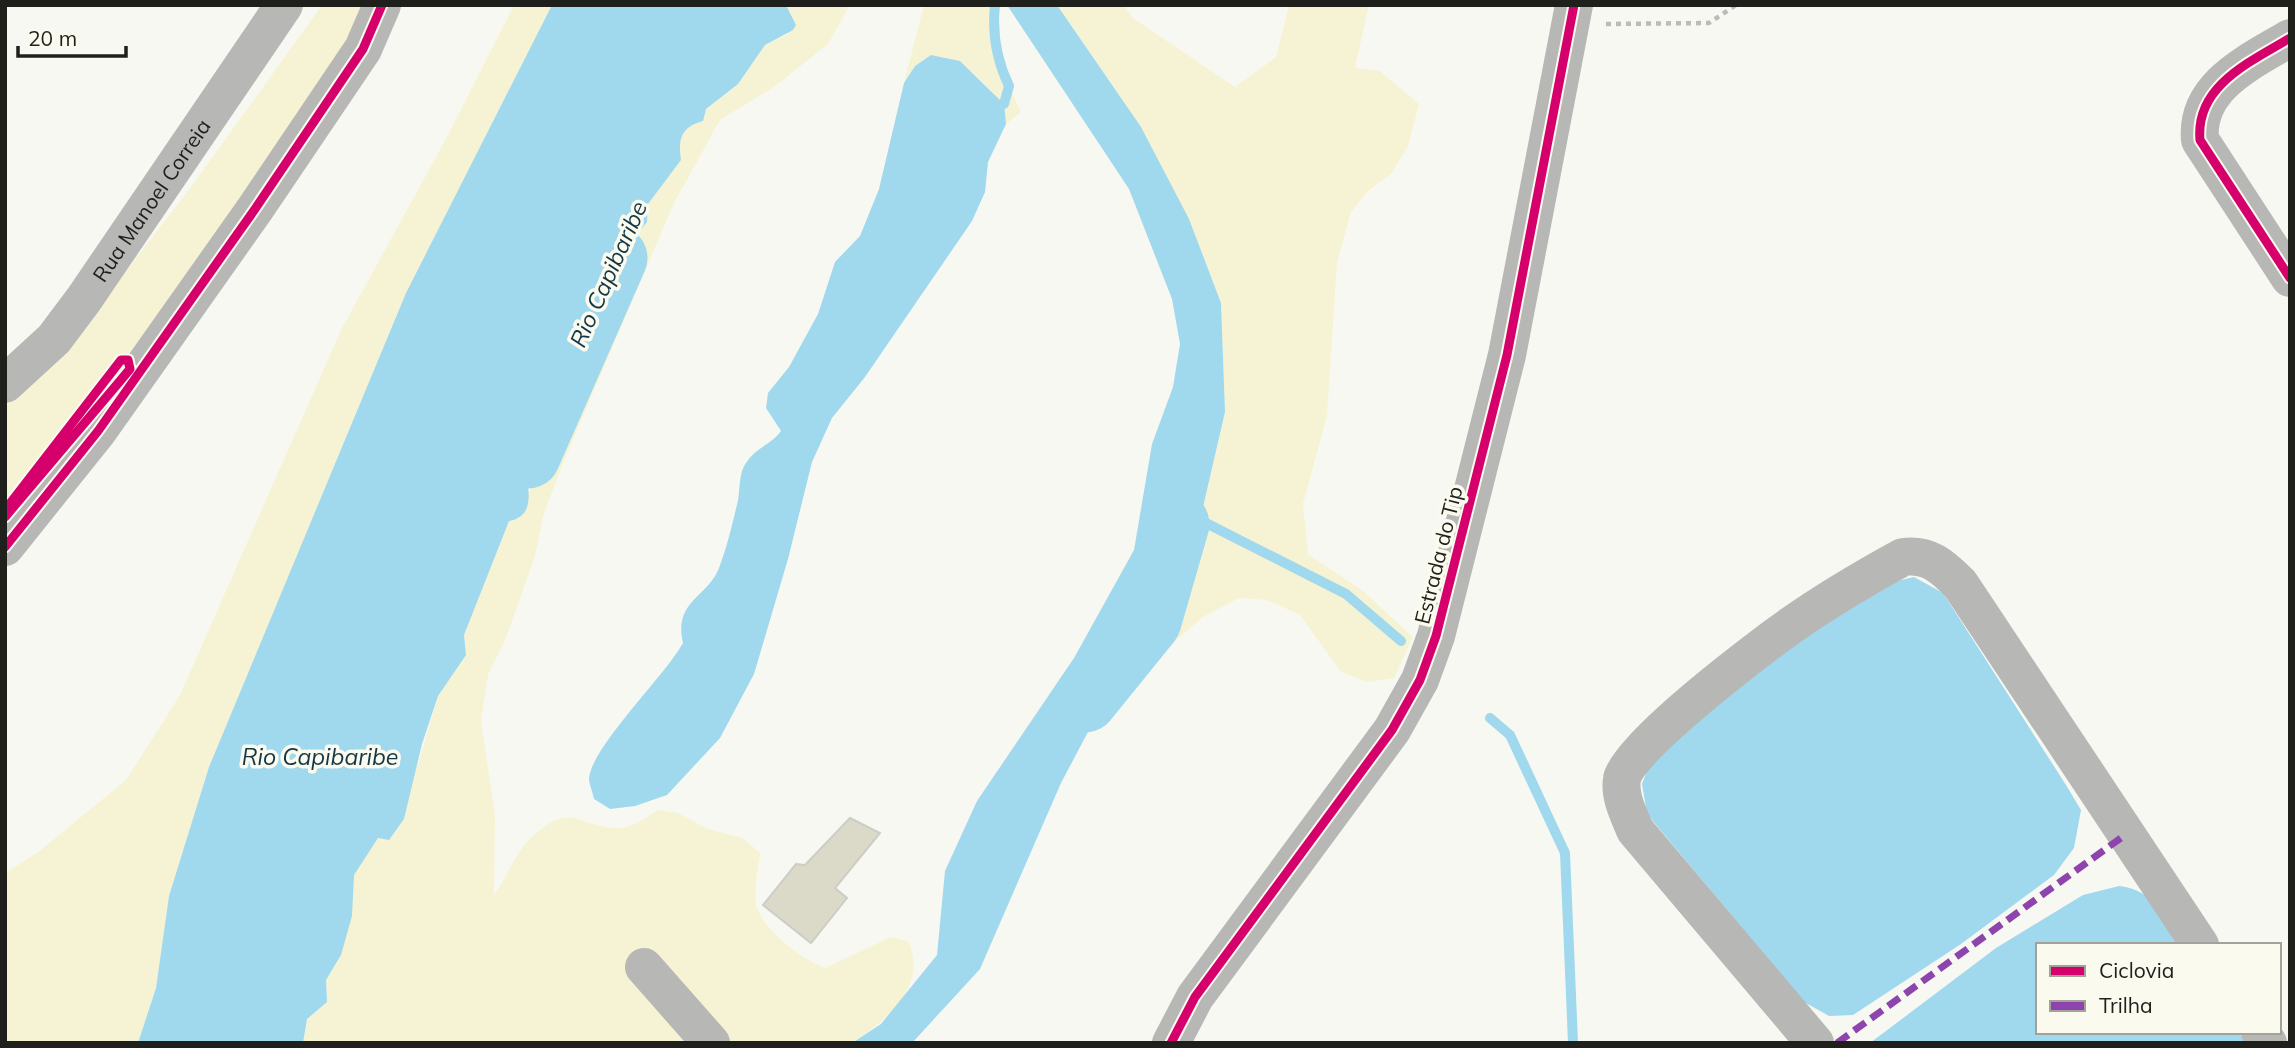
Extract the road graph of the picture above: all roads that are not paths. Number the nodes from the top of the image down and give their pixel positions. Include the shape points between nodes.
1 (284, 5) edge
2 (382, 5) edge
3 (1572, 15) edge
4 (2290, 38) edge
5 (2290, 278) edge
6 (10, 372) edge
7 (5, 510) edge
8 (5, 517) edge
9 (5, 547) edge
10 (2199, 943) edge
11 (644, 967) dead end
12 (710, 1043) edge
13 (1171, 1043) edge
14 (1815, 1043) edge

1 - 6 street, Rua Manoel Correia via 84,299 54,339
2 - 9 street via 363,49 255,209 99,432
3 - 13 street, Estrada do Tip via 1507,355 1436,636 1420,680 1392,730 1195,996
4 - 5 street via 2217,87 2198,122 2200,140
7 - 8 street via 121,360 128,360 130,369
10 - 14 street via 1960,584 1939,564 1920,555 1903,558 1776,636 1653,737 1622,778 1624,803 1635,830
11 - 12 street

